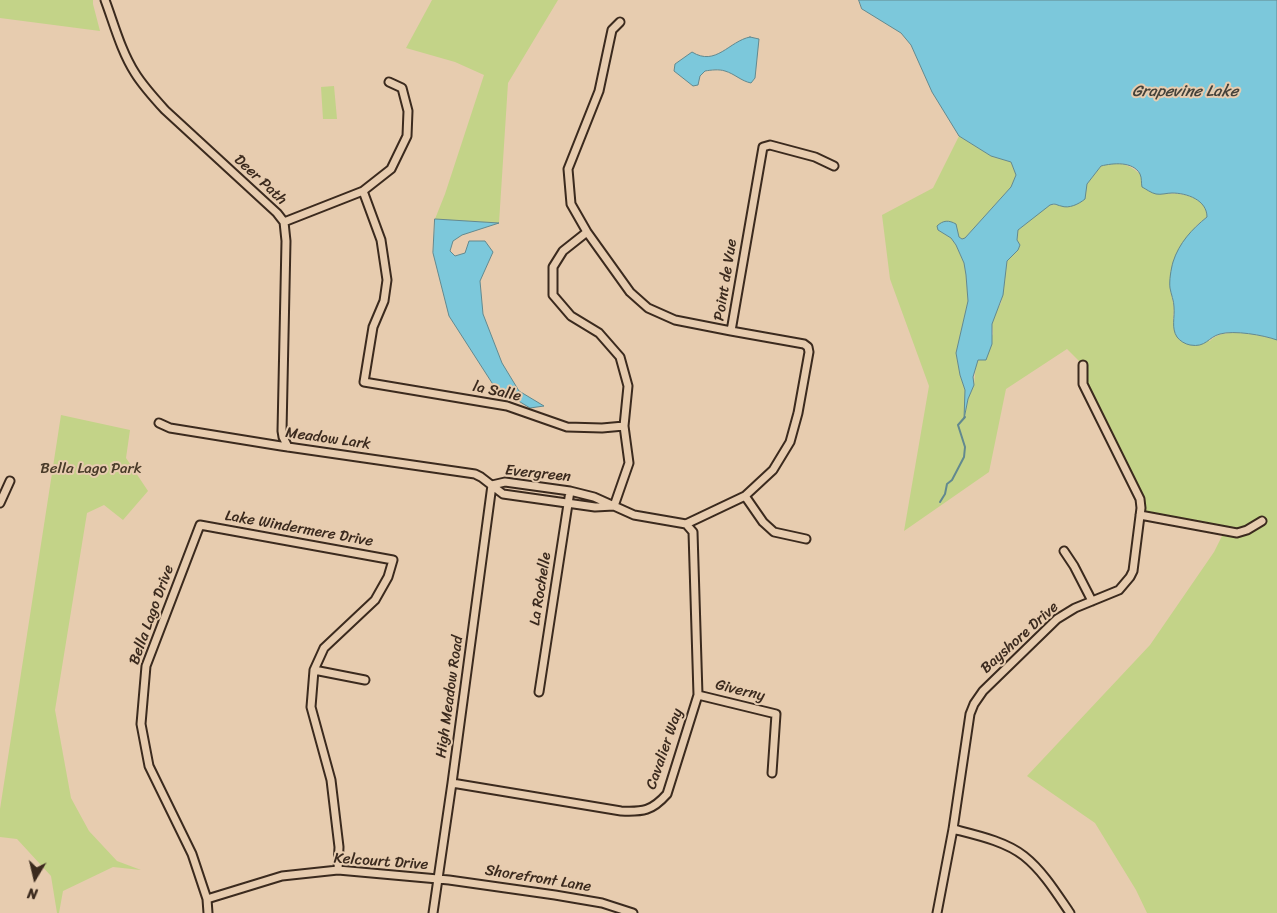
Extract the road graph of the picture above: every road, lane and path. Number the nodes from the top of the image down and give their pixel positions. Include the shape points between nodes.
1 (106, 0) edge
2 (620, 22) dead end
3 (390, 82) dead end
4 (834, 166) dead end
5 (363, 191) junction
6 (284, 222) junction
7 (587, 232) junction
8 (731, 331) junction
9 (1083, 365) dead end
10 (159, 423) dead end
11 (624, 426) junction
12 (288, 446) junction
13 (10, 481) dead end
14 (492, 485) junction
15 (570, 490) junction
16 (745, 496) junction
17 (0, 503) edge
18 (568, 504) junction
19 (614, 506) junction
20 (1140, 515) junction
21 (1262, 521) dead end
22 (686, 524) junction
23 (200, 526) joint
24 (806, 539) dead end
25 (1064, 551) dead end
26 (1092, 601) junction
27 (314, 670) junction
28 (365, 680) dead end
29 (539, 692) dead end
30 (698, 695) junction
31 (772, 773) dead end
32 (452, 783) junction
33 (952, 829) junction
34 (338, 870) junction
35 (437, 880) junction
36 (207, 899) junction
37 (208, 913) edge
38 (433, 913) edge
39 (633, 913) edge
40 (937, 913) edge
41 (1070, 913) edge

1 - 6 street, Deer Path via 129,62 150,93
2 - 7 street via 612,30 599,91 568,169 572,204
3 - 5 street via 402,88 408,111 407,136 391,169
4 - 8 street, Point de Vue via 815,157 770,145 763,147
5 - 6 street
5 - 11 street, la Salle via 381,240 387,280 384,300 373,327 364,382 507,406 567,426
6 - 12 street, Deer Path via 282,431
7 - 8 street via 630,292 648,308 675,320
7 - 11 street via 563,251 553,267 553,295 571,316 599,333 620,357 628,386
8 - 16 street, Point de Vue via 804,344 809,352 790,442 768,476
9 - 20 street, Bayshore Drive via 1083,384 1140,499
10 - 12 street, Meadow Lark via 170,428
11 - 19 street via 629,462
12 - 14 street, Meadow Lark via 475,474
13 - 17 street
14 - 15 street, Evergreen via 505,482
14 - 18 street, Evergreen via 503,494
14 - 32 street, High Meadow Road
15 - 18 street, La Rochelle
15 - 19 street, Evergreen
16 - 22 street, Point de Vue
16 - 24 street via 774,532
18 - 19 street, Evergreen
18 - 29 street, La Rochelle
19 - 22 street, Evergreen via 634,514
20 - 21 street via 1237,533
20 - 26 street, Bayshore Drive via 1130,577 1119,590
22 - 30 street, Cavalier Way via 693,532
23 - 27 street, Lake Windermere Drive via 393,560 375,600 324,648
23 - 36 street, Bella Lago Drive via 146,666 141,724 149,766 192,854
25 - 26 street
26 - 33 street, Bayshore Drive via 1057,619 983,691 974,704
27 - 28 street
27 - 34 street via 311,707 331,780 339,847
30 - 31 street, Giverny via 776,714
30 - 32 street, Cavalier Way via 667,794 657,805 642,812
32 - 35 street, High Meadow Road
33 - 40 street, Bayshore Drive
33 - 41 street via 986,838 1025,856
34 - 35 street, Kelcourt Drive
34 - 36 street, Kelcourt Drive via 282,876
35 - 38 street, High Meadow Road
35 - 39 street, Shorefront Lane via 563,896
36 - 37 street, Bella Lago Drive

